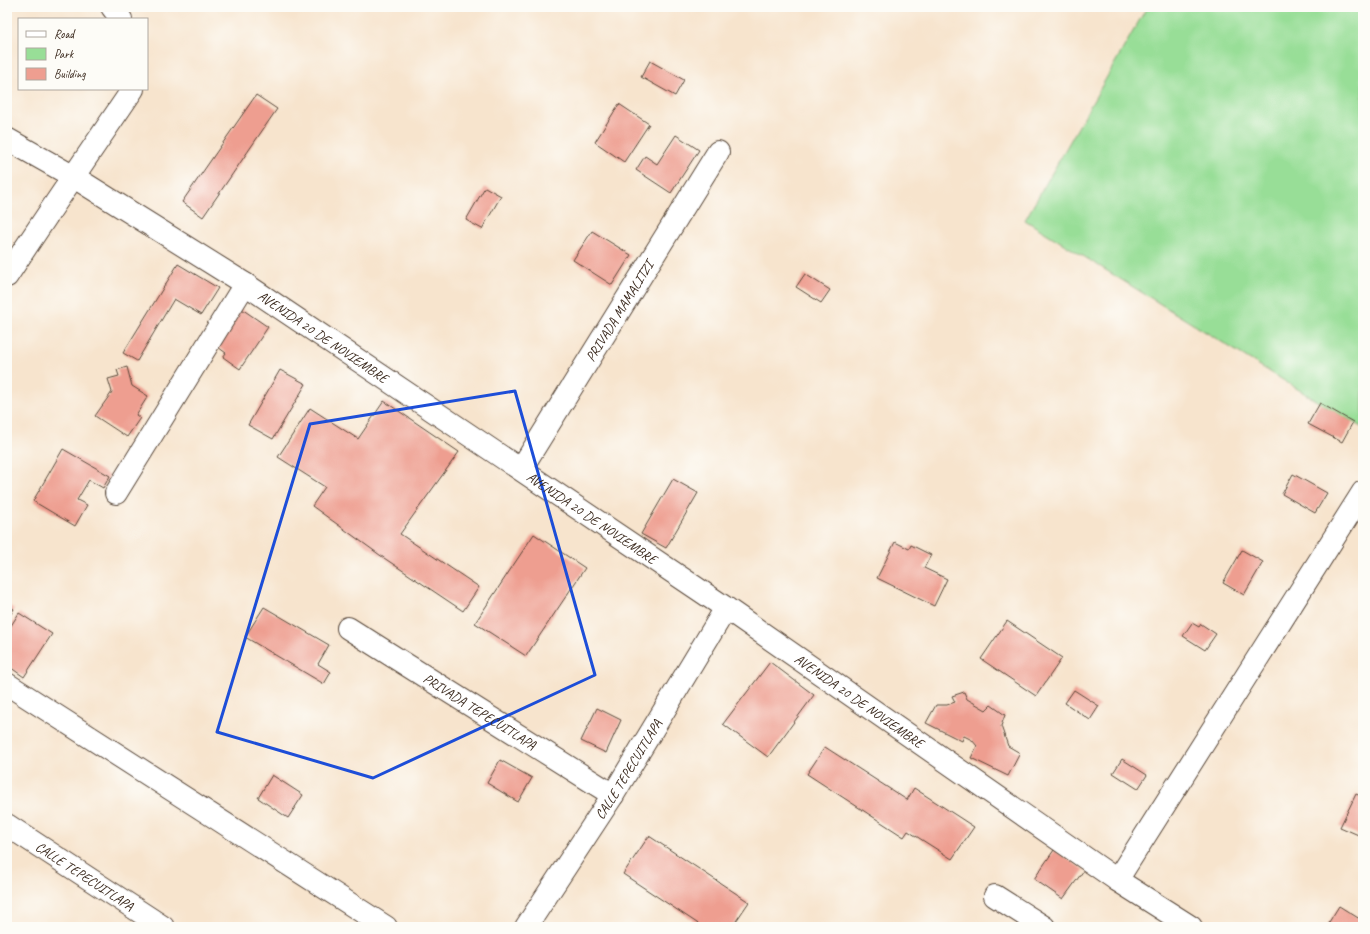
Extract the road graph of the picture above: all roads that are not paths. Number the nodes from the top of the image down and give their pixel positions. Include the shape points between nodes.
1 (112, 7) edge
2 (120, 18) edge
3 (132, 90) edge
4 (7, 139) edge
5 (718, 152) dead end
6 (74, 177) junction
7 (7, 276) edge
8 (245, 284) junction
9 (521, 469) junction
10 (116, 492) dead end
11 (1363, 492) edge
12 (726, 608) junction
13 (348, 628) dead end
14 (7, 684) edge
15 (612, 795) junction
16 (7, 825) edge
17 (1116, 880) junction
18 (995, 896) dead end
19 (163, 927) edge
20 (386, 927) edge
21 (526, 927) edge
22 (1044, 927) edge
23 (1191, 927) edge

1 - 2 street
3 - 6 street
4 - 6 street, AVENIDA 20 DE NOVIEMBRE
5 - 9 street, PRIVADA MAMALITZI
6 - 7 street
6 - 8 street, AVENIDA 20 DE NOVIEMBRE
8 - 9 street, AVENIDA 20 DE NOVIEMBRE
8 - 10 street
9 - 12 street, AVENIDA 20 DE NOVIEMBRE
11 - 17 street
12 - 15 street, CALLE TEPECUITLAPA
12 - 17 street, AVENIDA 20 DE NOVIEMBRE
13 - 15 street, PRIVADA TEPECUITLAPA
14 - 20 street
15 - 21 street, CALLE TEPECUITLAPA
16 - 19 street, CALLE TEPECUITLAPA
17 - 23 street, AVENIDA 20 DE NOVIEMBRE
18 - 22 street

